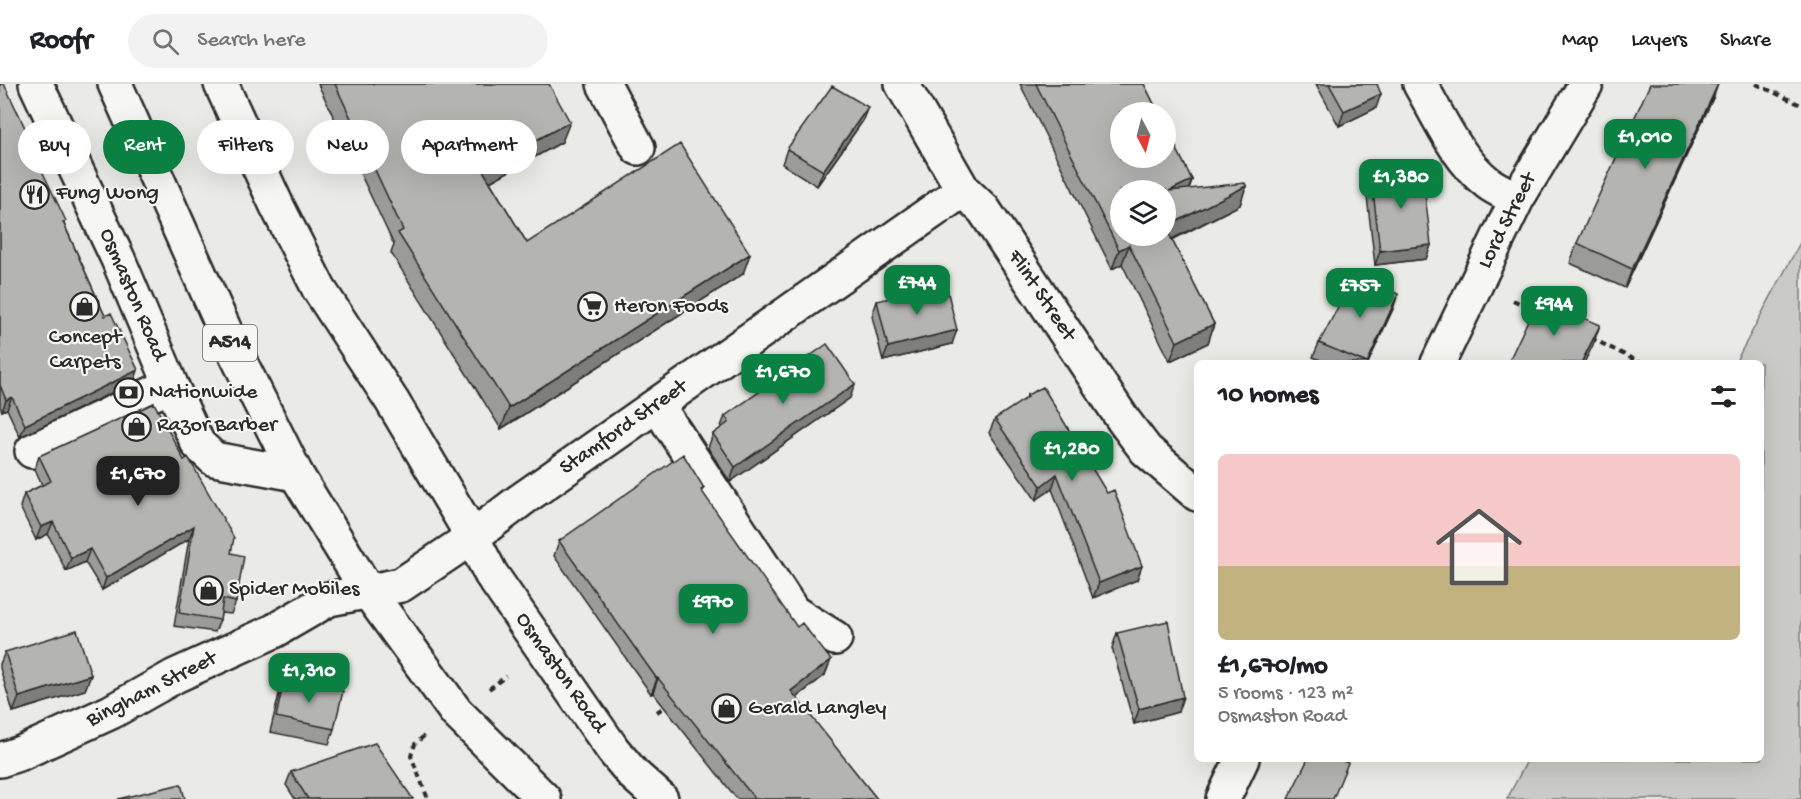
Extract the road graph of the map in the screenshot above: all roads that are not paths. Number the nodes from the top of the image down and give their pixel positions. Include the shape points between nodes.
1 (36, 84) edge
2 (115, 84) edge
3 (221, 84) edge
4 (604, 84) edge
5 (902, 84) edge
6 (1420, 84) edge
7 (1586, 84) edge
8 (638, 148) dead end
9 (963, 190) junction
10 (1517, 199) junction
11 (1439, 360) edge
12 (171, 385) junction
13 (657, 405) junction
14 (32, 451) dead end
15 (296, 474) junction
16 (1194, 491) edge
17 (471, 538) junction
18 (368, 590) junction
19 (835, 638) dead end
20 (0, 760) edge
21 (1241, 762) edge
22 (544, 799) edge
23 (661, 799) edge
24 (1223, 799) edge

1 - 12 street, Osmaston Road via 118,259
2 - 15 street, A514 via 229,340
3 - 17 street, Osmaston Road via 320,289 392,401
4 - 8 street
5 - 9 street, Flint Street
6 - 10 street via 1471,166 1489,184
7 - 10 street, Lord Street
9 - 13 street, Stamford Street
9 - 16 street, Flint Street via 984,210 1146,450
10 - 11 street, Lord Street
12 - 14 street
12 - 15 street, Osmaston Road via 198,444 214,459
13 - 17 street, Stamford Street
13 - 19 street via 793,612
15 - 18 street, A514
17 - 18 street, Stamford Street via 401,585
17 - 23 street, Osmaston Road via 498,584 613,750
18 - 20 street, Bingham Street via 329,599 274,631 176,676 102,716
18 - 22 street, A514 via 456,712
21 - 24 street

